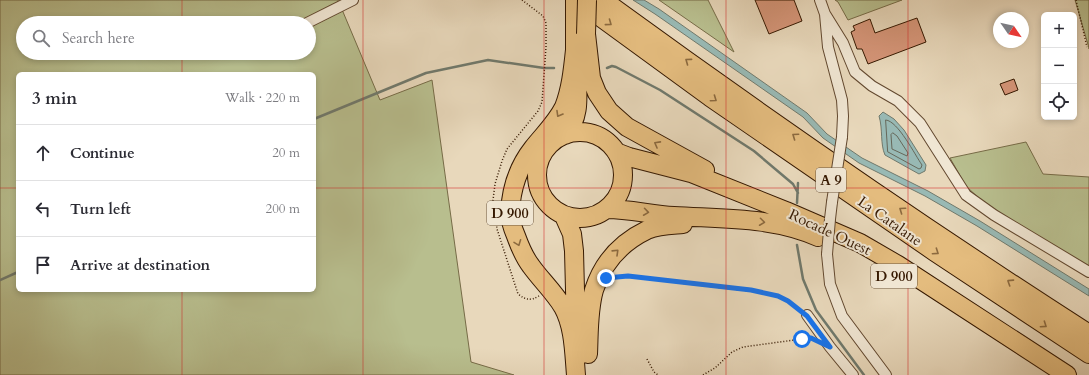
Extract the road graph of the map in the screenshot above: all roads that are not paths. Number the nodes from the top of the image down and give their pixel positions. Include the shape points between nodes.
1 (352, 0) edge
2 (576, 0) edge
3 (586, 0) edge
4 (604, 0) edge
5 (820, 0) edge
6 (825, 14) junction
7 (316, 18) edge
8 (581, 30) junction
9 (575, 50) junction
10 (565, 135) junction
11 (599, 136) junction
12 (616, 152) junction
13 (777, 208) junction
14 (607, 209) junction
15 (564, 216) junction
16 (590, 218) junction
17 (723, 219) junction
18 (1089, 272) edge
19 (807, 316) road end
20 (1089, 334) edge
21 (588, 354) junction
22 (1089, 354) edge
23 (577, 375) edge
24 (588, 375) edge
25 (852, 375) edge
26 (886, 375) edge
27 (1046, 375) edge
28 (1067, 375) edge

1 - 7 street
2 - 8 highway
2 -> 22 highway, La Catalane / A 9 via 710,97 935,252
3 - 8 highway, bridge
20 -> 4 highway, La Catalane / A 9 via 918,221 719,84
5 - 6 street
6 - 18 street via 843,43 855,72 872,86 898,101 920,123 966,195 994,215
6 - 26 street, bridge via 828,47 842,100 843,116 827,254 830,284 842,316
8 - 9 highway
8 - 11 highway, Rocade Ouest via 585,115 589,125
13 -> 8 highway via 655,143 618,120 597,93 591,78
9 - 10 highway via 578,110
9 -> 23 highway, D 900 via 572,79 564,106 521,165 514,183 510,215 521,250 563,307 571,329
10 - 11 highway via 582,132
10 - 15 highway via 549,145 543,153 537,175 542,198
11 - 12 highway, Rocade Ouest
12 - 13 highway, Rocade Ouest / D 900 via 629,158 691,173
12 - 14 highway, Rocade Ouest via 622,166 623,182 618,197
13 - 28 highway, Rocade Ouest / D 900 via 860,244 898,265
14 - 16 highway, Rocade Ouest
14 -> 17 highway, Rocade Ouest / D 900
15 - 16 highway, Rocade Ouest
15 - 23 highway, D 900 via 572,234 574,251
16 - 21 highway via 582,238 581,267
21 -> 17 highway via 590,311 594,291 602,269 614,252 648,230 667,225
17 -> 27 highway, Rocade Ouest / D 900 via 766,222 791,227 854,253 895,276
19 - 25 street
21 - 24 highway

